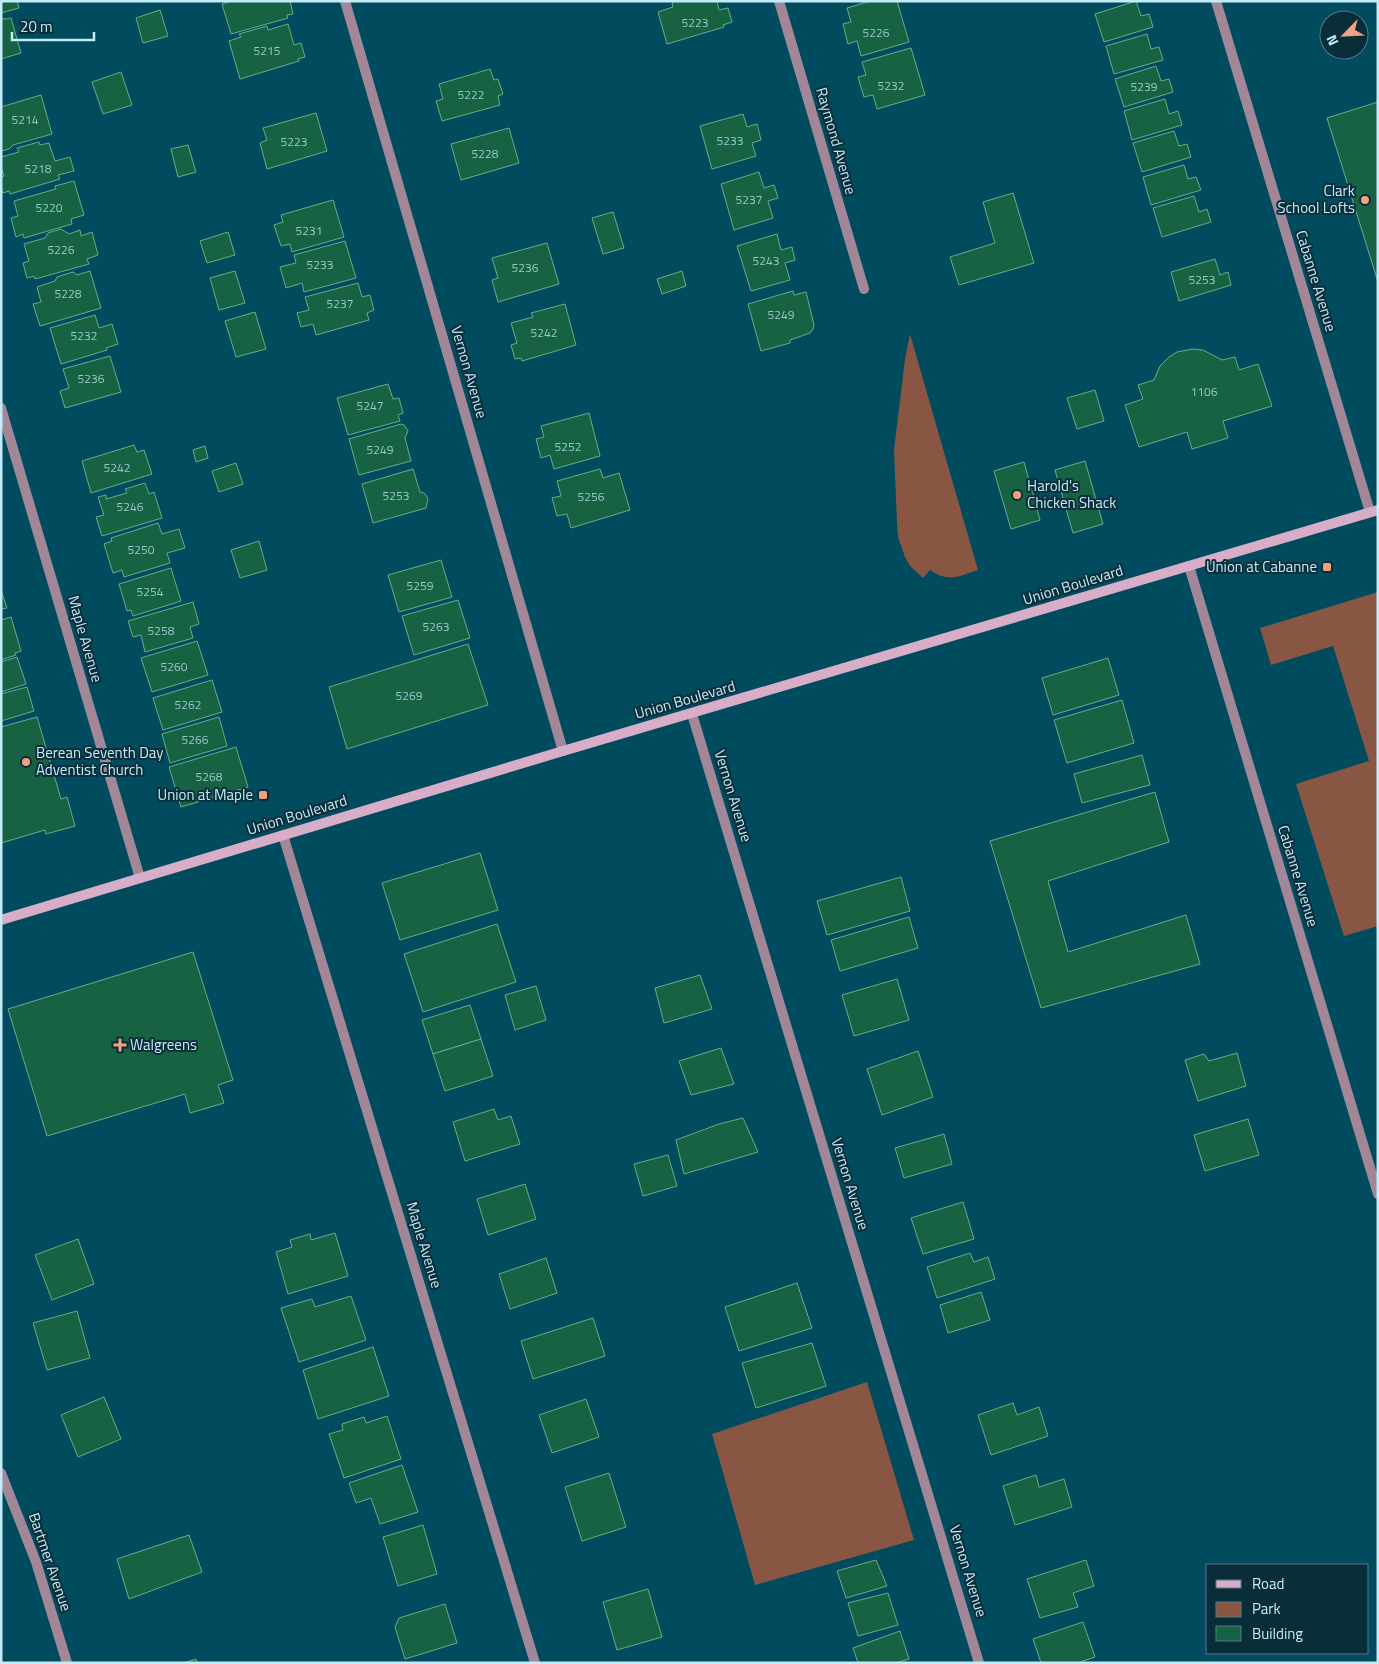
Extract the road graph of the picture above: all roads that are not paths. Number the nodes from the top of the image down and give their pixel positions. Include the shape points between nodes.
1 (345, 1) edge
2 (779, 1) edge
3 (1216, 1) edge
4 (864, 289) dead end
5 (1, 408) edge
6 (1374, 511) edge
7 (1189, 566) junction
8 (692, 714) junction
9 (563, 751) junction
10 (284, 835) junction
11 (140, 878) junction
12 (1, 920) edge
13 (1378, 1194) edge
14 (1, 1473) edge
15 (67, 1663) edge
16 (535, 1663) edge
17 (980, 1663) edge

1 - 9 street, Vernon Avenue
2 - 4 street, Raymond Avenue
3 - 6 street, Cabanne Avenue
5 - 11 street, Maple Avenue
6 - 7 main road, Union Boulevard
7 - 8 main road, Union Boulevard
7 - 13 street, Cabanne Avenue
8 - 9 main road, Union Boulevard
8 - 17 street, Vernon Avenue
9 - 10 main road, Union Boulevard
10 - 11 main road, Union Boulevard
10 - 16 street, Maple Avenue
11 - 12 main road, Union Boulevard
14 - 15 street, Bartmer Avenue via 36,1562

